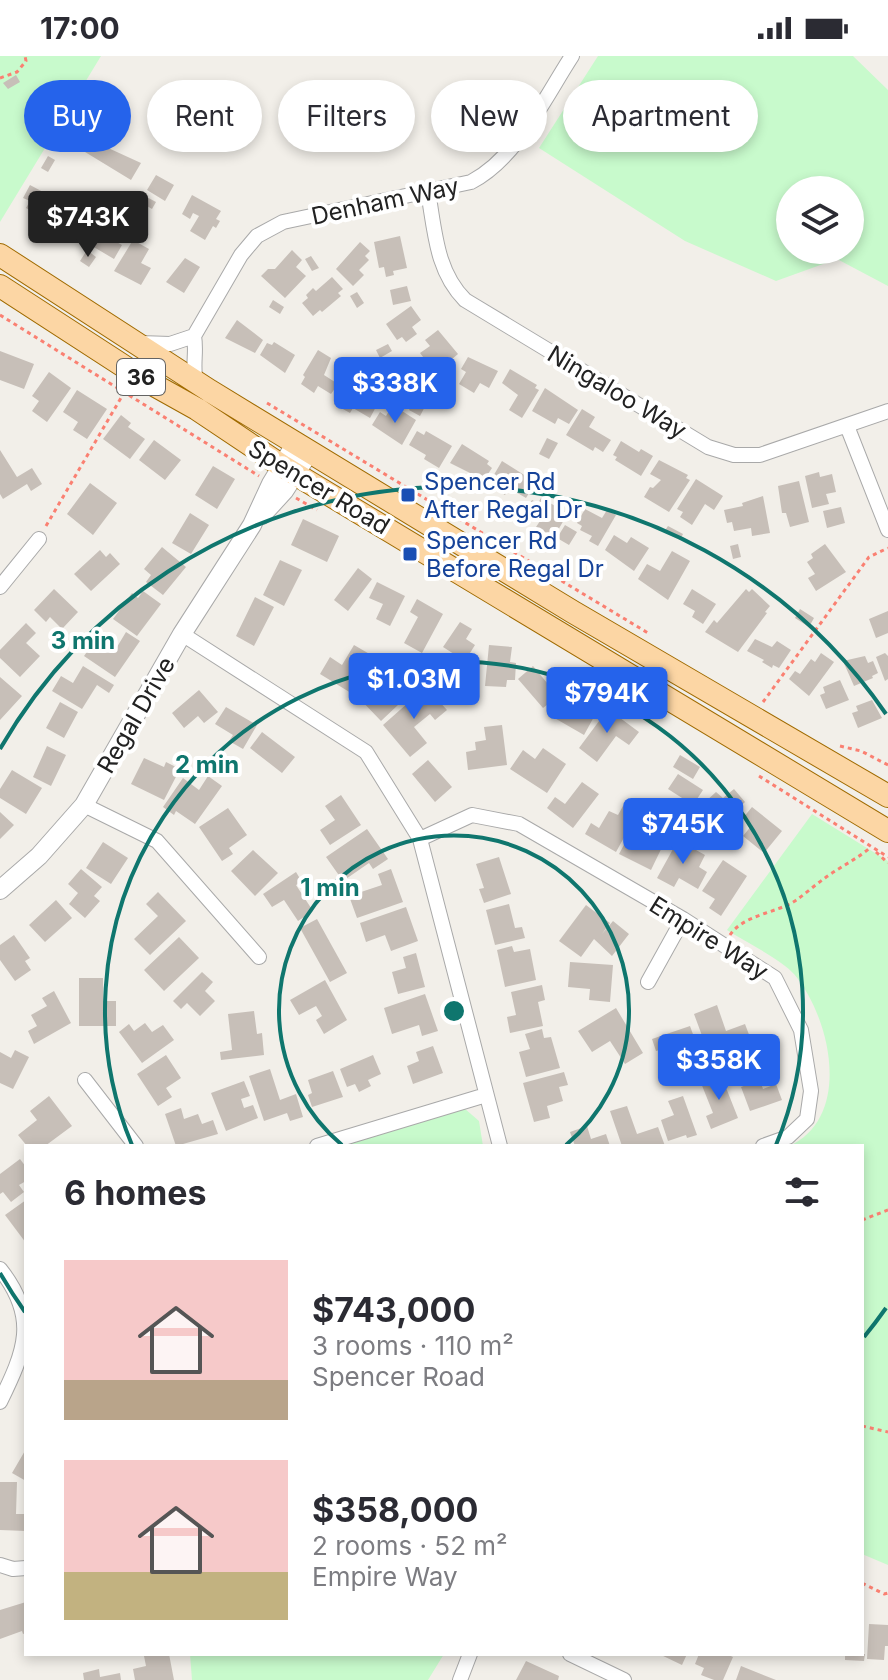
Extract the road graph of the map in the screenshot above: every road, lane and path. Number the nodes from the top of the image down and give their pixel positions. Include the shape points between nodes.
1 (25, 56) edge
2 (572, 56) edge
3 (0, 78) edge
4 (428, 192) junction
5 (0, 255) edge
6 (39, 280) junction
7 (0, 286) edge
8 (194, 336) junction
9 (131, 342) junction
10 (196, 382) junction
11 (135, 385) junction
12 (257, 396) dead end
13 (888, 411) edge
14 (847, 426) junction
15 (303, 447) junction
16 (289, 470) junction
17 (358, 481) junction
18 (888, 530) edge
19 (39, 539) joint
20 (407, 541) junction
21 (888, 548) edge
22 (0, 587) edge
23 (182, 634) junction
24 (650, 634) dead end
25 (740, 710) junction
26 (834, 745) dead end
27 (888, 765) edge
28 (786, 770) junction
29 (888, 796) edge
30 (84, 805) junction
31 (888, 831) edge
32 (420, 839) junction
33 (888, 863) edge
34 (0, 890) edge
35 (683, 919) junction
36 (724, 945) junction
37 (259, 957) dead end
38 (648, 982) dead end
39 (85, 1080) dead end
40 (486, 1095) junction
41 (134, 1144) edge
42 (324, 1144) edge
43 (499, 1144) edge
44 (769, 1144) edge
45 (888, 1210) edge
46 (864, 1219) edge
47 (0, 1269) edge
48 (24, 1332) edge
49 (24, 1345) edge
50 (0, 1402) edge
51 (864, 1426) edge
52 (888, 1432) edge
53 (0, 1565) edge
54 (24, 1568) edge
55 (864, 1584) edge
56 (888, 1593) edge
57 (469, 1656) edge
58 (574, 1656) edge
59 (460, 1680) edge
60 (624, 1680) edge

1 - 3 path via 17,72
2 - 4 street, Denham Way via 505,159 471,182
4 - 8 street, Denham Way via 283,222 257,236
4 - 14 street, Ningaloo Way via 441,266 465,300 708,447 760,455
5 - 6 main road, Spencer Road / 36
6 - 9 main road, Spencer Road / 36
6 - 11 main road via 28,283 29,292 136,363
7 - 11 main road, Spencer Road / 36
8 - 9 street via 170,344
8 - 10 street
9 - 10 main road, Spencer Road / 36
10 - 15 main road, Spencer Road / 36
11 - 16 main road, Spencer Road / 36 via 197,409
11 - 19 path
12 - 24 path
13 - 14 street, Ningaloo Way
14 - 18 street
15 - 16 street, Regal Drive
15 - 17 main road, Spencer Road / 36
16 - 20 main road, Spencer Road / 36
16 - 23 street, Regal Drive via 271,484 252,525
17 - 20 main road via 361,496 395,518
17 - 25 main road, Spencer Road / 36
19 - 22 street
20 - 28 main road, Spencer Road / 36
21 - 25 path via 869,557 762,703
23 - 30 street, Regal Drive
23 - 32 street via 366,752
25 - 28 main road via 788,753
25 - 29 main road, Spencer Road / 36
26 - 27 path
28 - 31 main road, Spencer Road / 36
30 - 34 street, Regal Drive
30 - 37 street via 157,841
32 - 35 street, Empire Way via 472,815 519,824
32 - 40 street
33 - 36 path via 870,847 793,903 734,929
35 - 36 street, Empire Way
35 - 38 street
36 - 44 street, Empire Way via 775,978 801,1030 811,1091 807,1119 788,1137
39 - 41 street
40 - 42 street
40 - 43 street
45 - 46 path
47 - 48 street via 20,1301
49 - 50 street
51 - 52 path
53 - 54 street
55 - 56 path
57 - 59 street
58 - 60 street

